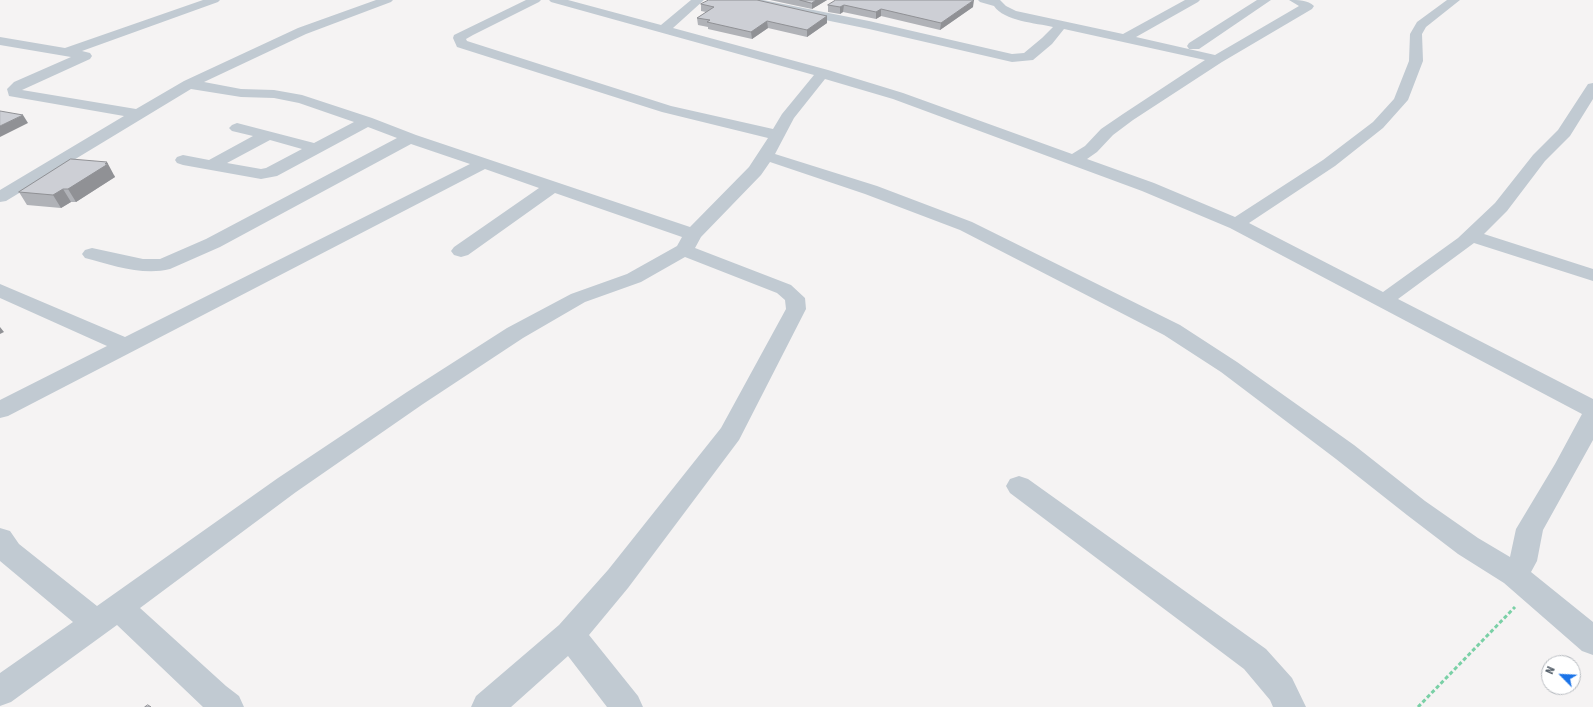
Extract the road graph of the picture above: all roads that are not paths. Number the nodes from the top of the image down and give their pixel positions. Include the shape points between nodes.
1 (214, 0) edge
2 (387, 0) edge
3 (535, 0) edge
4 (555, 0) edge
5 (698, 0) edge
6 (747, 0) edge
7 (984, 0) edge
8 (1194, 0) edge
9 (1265, 0) edge
10 (1295, 0) edge
11 (1454, 0) edge
12 (999, 2) edge
13 (826, 7) dead end
14 (813, 15) junction
15 (1061, 25) junction
16 (1208, 25) dead end
17 (664, 29) junction
18 (1222, 29) junction
19 (1255, 37) junction
20 (1126, 38) junction
21 (0, 41) edge
22 (1194, 46) dead end
23 (67, 52) junction
24 (1217, 59) junction
25 (823, 73) junction
26 (189, 84) junction
27 (1592, 91) edge
28 (137, 114) junction
29 (367, 121) junction
30 (237, 128) dead end
31 (268, 135) junction
32 (410, 138) junction
33 (771, 145) junction
34 (315, 148) junction
35 (183, 160) dead end
36 (1074, 160) junction
37 (484, 163) junction
38 (213, 164) junction
39 (553, 186) junction
40 (0, 197) edge
41 (1236, 224) junction
42 (1472, 236) junction
43 (689, 242) junction
44 (461, 251) dead end
45 (92, 254) dead end
46 (1593, 275) edge
47 (0, 290) edge
48 (1384, 300) junction
49 (124, 345) junction
50 (1593, 408) edge
51 (0, 410) edge
52 (1593, 416) edge
53 (1019, 486) dead end
54 (0, 539) edge
55 (1522, 582) junction
56 (108, 615) junction
57 (570, 635) junction
58 (1593, 641) edge
59 (0, 691) edge
60 (228, 707) edge
61 (488, 707) edge
62 (627, 707) edge
63 (1290, 707) edge

1 - 23 street
2 - 26 street via 267,47
3 - 33 street via 459,38 462,44 667,108
4 - 17 street
5 - 17 street
6 - 14 street
7 - 12 street
8 - 20 street
9 - 18 street
10 - 19 street via 1308,6
11 - 41 street via 1421,25 1416,34 1416,61 1402,100 1378,125 1329,163
12 - 15 street via 1006,12
13 - 14 street
14 - 15 street via 1022,59 1047,41
15 - 20 street
16 - 18 street
17 - 25 street
18 - 19 street
18 - 22 street
19 - 24 street
20 - 24 street
21 - 23 street
23 - 28 street via 85,56 19,85 14,92
24 - 36 street via 1107,132 1092,149
25 - 33 street via 792,111
25 - 36 street via 898,96
26 - 28 street
26 - 29 street via 240,93 274,94 302,99
27 - 42 street via 1564,133 1539,158 1501,207
28 - 40 street
29 - 32 street
29 - 34 street
30 - 31 street
31 - 34 street
31 - 38 street
32 - 37 street
32 - 45 street via 213,243 163,265 142,265
33 - 43 street via 755,172
33 - 55 street via 870,190 966,226 1172,330 1229,367 1416,508
34 - 38 street via 271,172 261,174
35 - 38 street
36 - 41 street via 1148,187
37 - 39 street
37 - 49 street
39 - 43 street
39 - 44 street
41 - 48 street
42 - 46 street
42 - 48 street
43 - 56 street via 634,278 578,298 515,333 286,485
43 - 57 street via 784,289 795,298 796,309 730,434 618,579
47 - 49 street
48 - 50 street
49 - 51 street
52 - 55 street via 1530,529 1522,561
53 - 63 street via 1255,659 1281,689
54 - 56 street via 9,552
55 - 58 street
56 - 59 street
56 - 60 street
57 - 61 street
57 - 62 street

